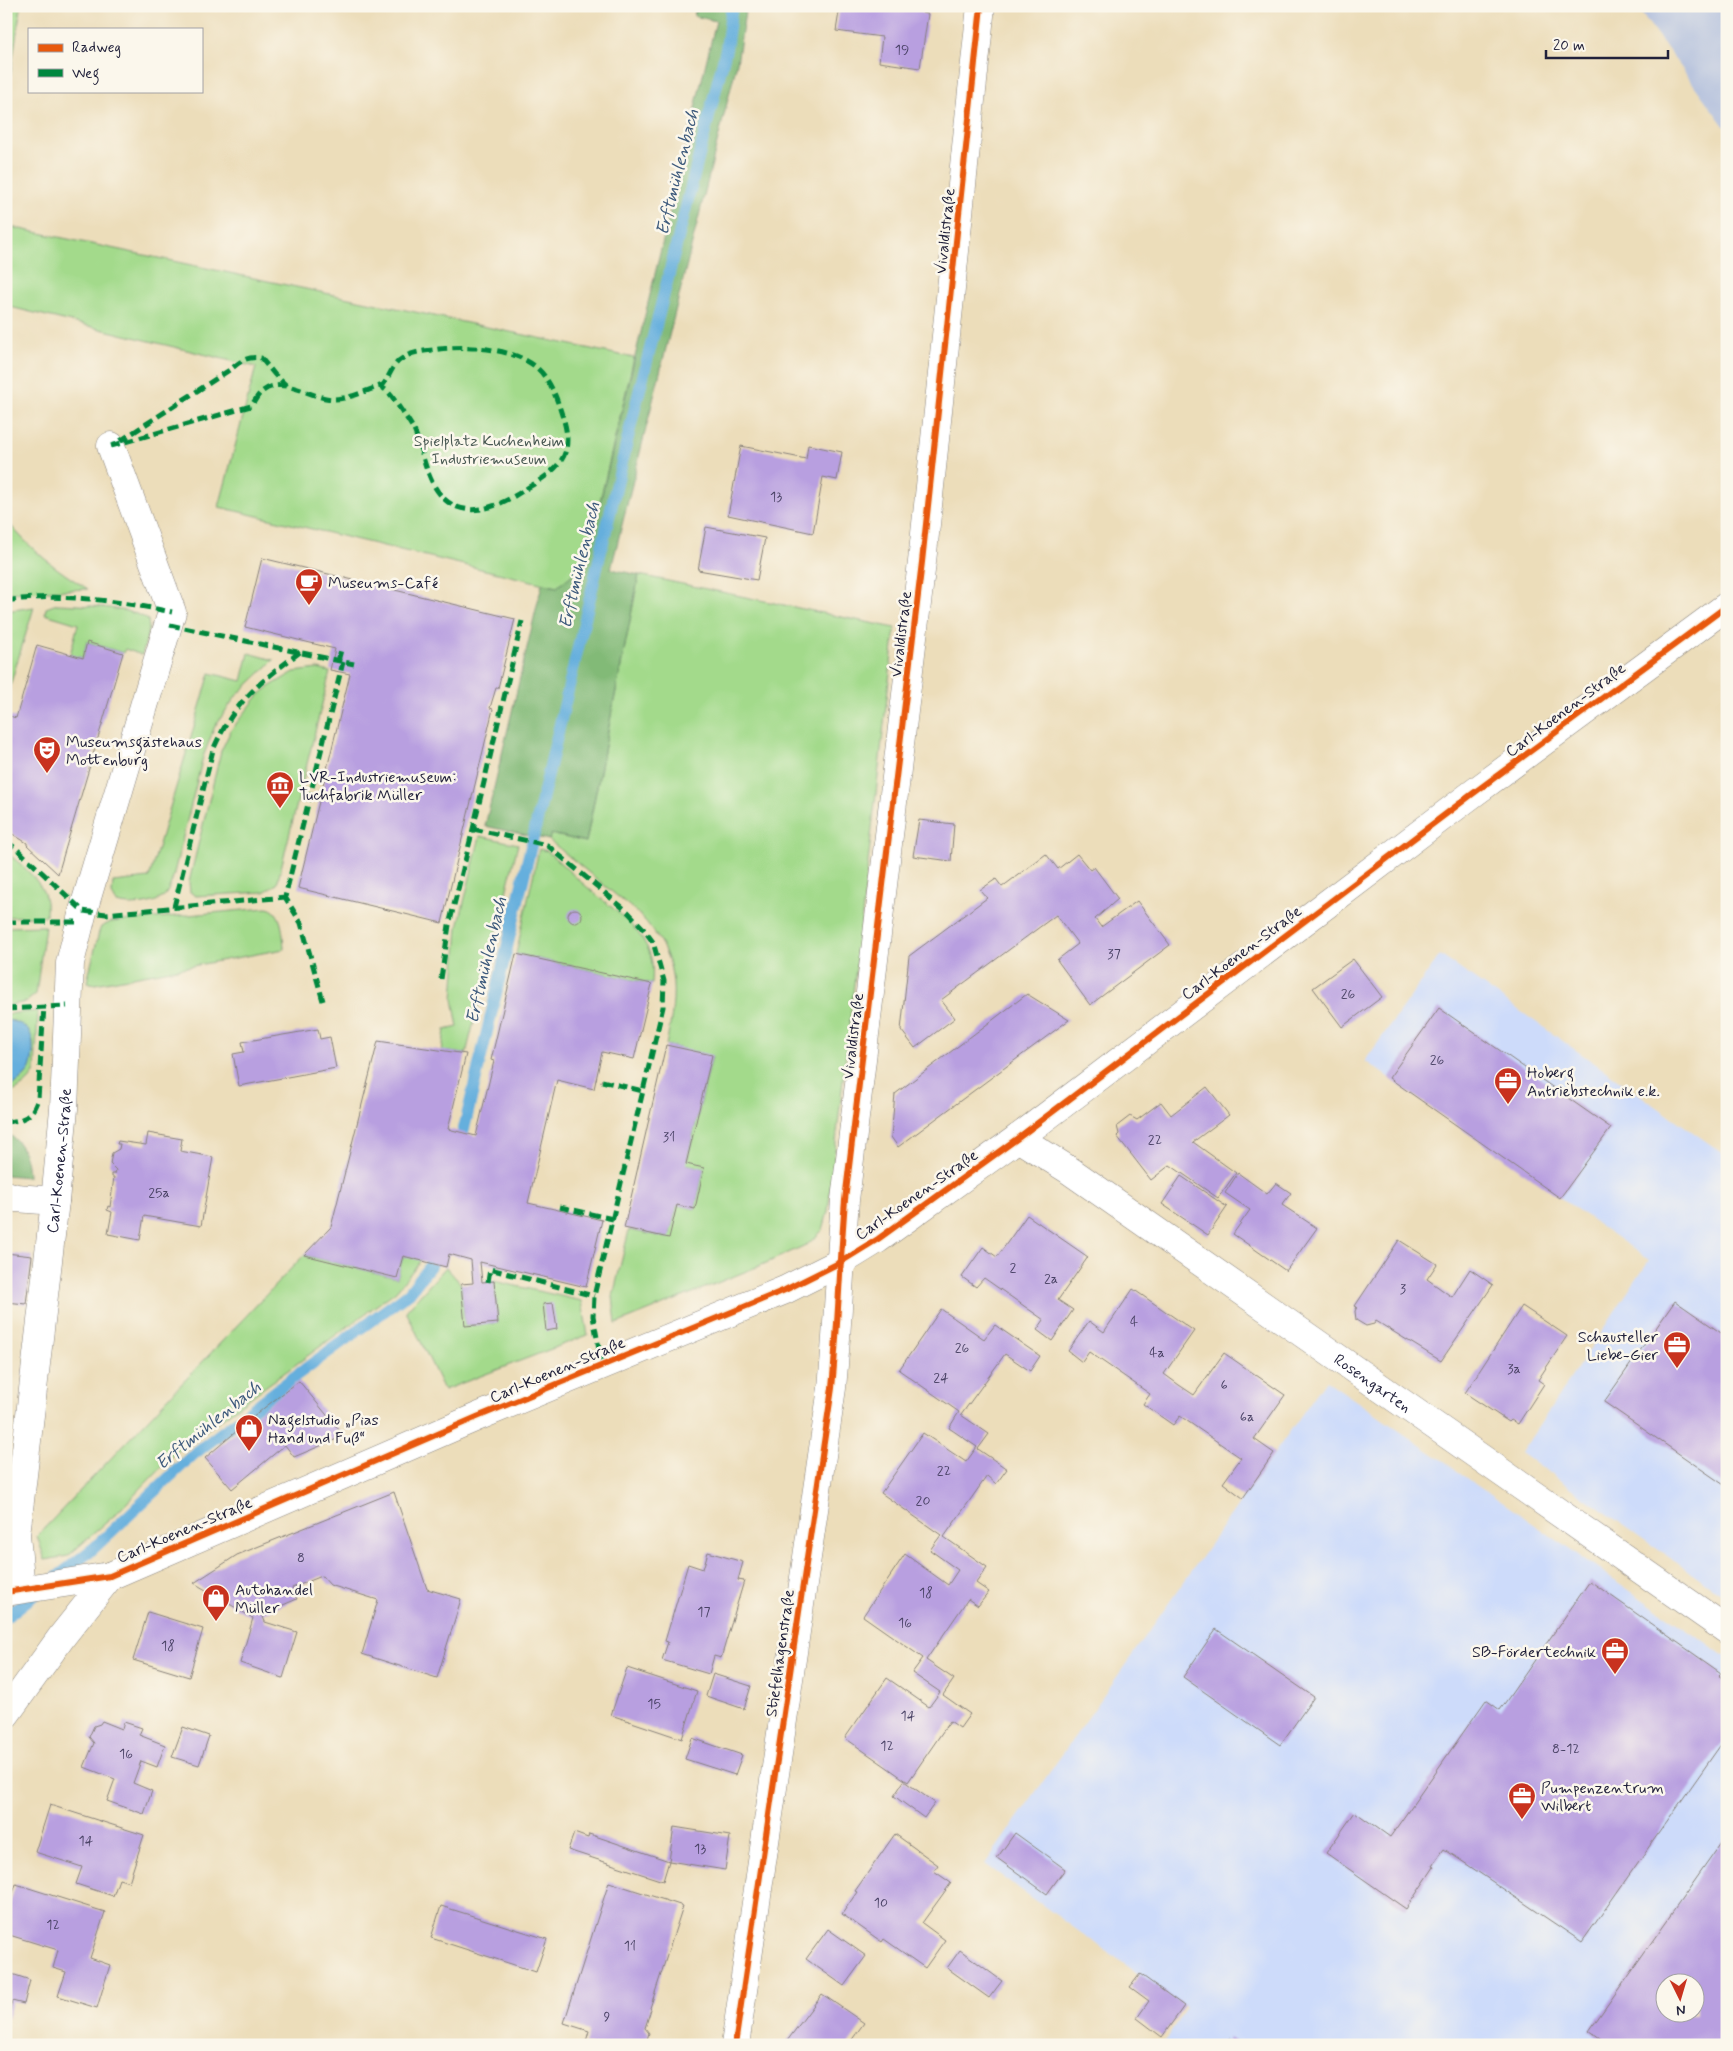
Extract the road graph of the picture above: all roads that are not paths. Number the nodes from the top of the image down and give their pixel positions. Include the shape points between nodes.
1 (981, 6) edge
2 (111, 446) dead end
3 (1727, 606) edge
4 (1018, 1138) junction
5 (6, 1195) edge
6 (55, 1201) junction
7 (840, 1263) junction
8 (110, 1576) junction
9 (14, 1591) edge
10 (1727, 1630) edge
11 (6, 1714) edge
12 (735, 2045) edge

1 - 7 street, Vivaldistraße via 922,562
2 - 6 street, Carl-Koenen-Straße via 172,612 70,963 64,1109
3 - 4 street, Carl-Koenen-Straße
4 - 7 street, Carl-Koenen-Straße
4 - 10 street, Rosengarten
5 - 6 street
6 - 9 street, Carl-Koenen-Straße via 16,1535
7 - 8 street, Carl-Koenen-Straße via 785,1290 477,1417
7 - 12 street, Stiefelhagenstraße via 832,1388
8 - 9 street, Carl-Koenen-Straße
8 - 11 street

